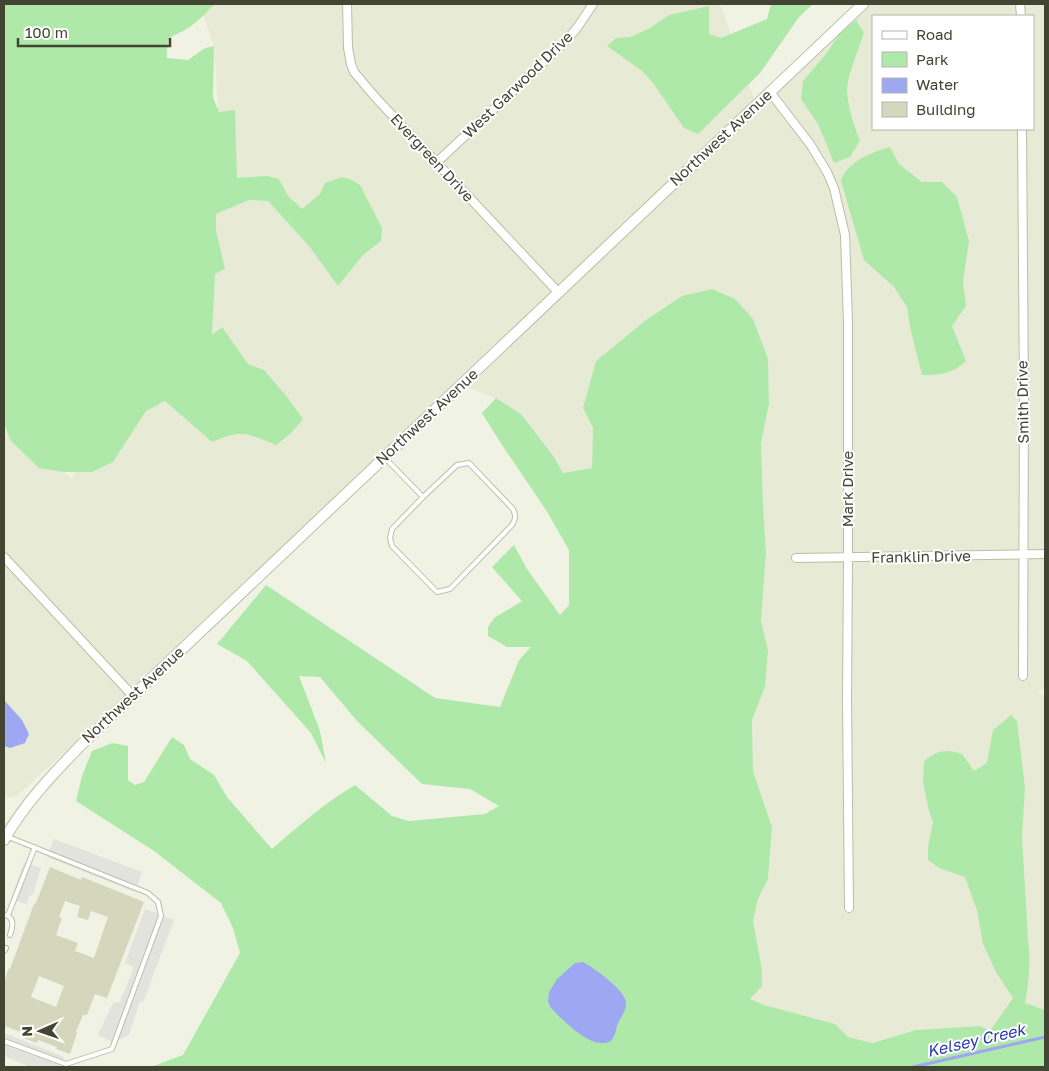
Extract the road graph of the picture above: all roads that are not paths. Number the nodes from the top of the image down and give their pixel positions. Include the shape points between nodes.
1 (347, 4) edge
2 (593, 4) edge
3 (863, 4) edge
4 (770, 92) junction
5 (1022, 130) edge
6 (437, 162) junction
7 (558, 292) junction
8 (384, 457) junction
9 (423, 497) junction
10 (1045, 554) edge
11 (1022, 555) junction
12 (4, 557) edge
13 (796, 558) dead end
14 (848, 558) junction
15 (1023, 676) dead end
16 (133, 696) junction
17 (6, 833) edge
18 (35, 847) junction
19 (849, 908) dead end
20 (6, 915) edge
21 (10, 935) dead end
22 (4, 1041) edge

1 - 6 street, Evergreen Drive via 348,48 354,72
2 - 6 street, West Garwood Drive via 578,28 562,45
3 - 4 street, Northwest Avenue
4 - 7 street, Northwest Avenue
4 - 14 street, Mark Drive via 827,172 845,235
5 - 11 street, Smith Drive
6 - 7 street, Evergreen Drive
7 - 8 street, Northwest Avenue
8 - 9 lane
8 - 16 street, Northwest Avenue
9 - 9 lane via 392,529 390,538 392,546 437,592 443,592 450,589 512,525 516,516 468,462 457,465
10 - 11 street, Franklin Drive
11 - 14 street, Franklin Drive
11 - 15 street, Smith Drive
12 - 16 street
13 - 14 street, Franklin Drive
14 - 19 street, Mark Drive
16 - 17 street, Northwest Avenue via 58,769
17 - 18 lane
18 - 20 lane
18 - 22 lane via 148,893 158,902 161,916 112,1049 66,1064
20 - 21 lane via 13,923

